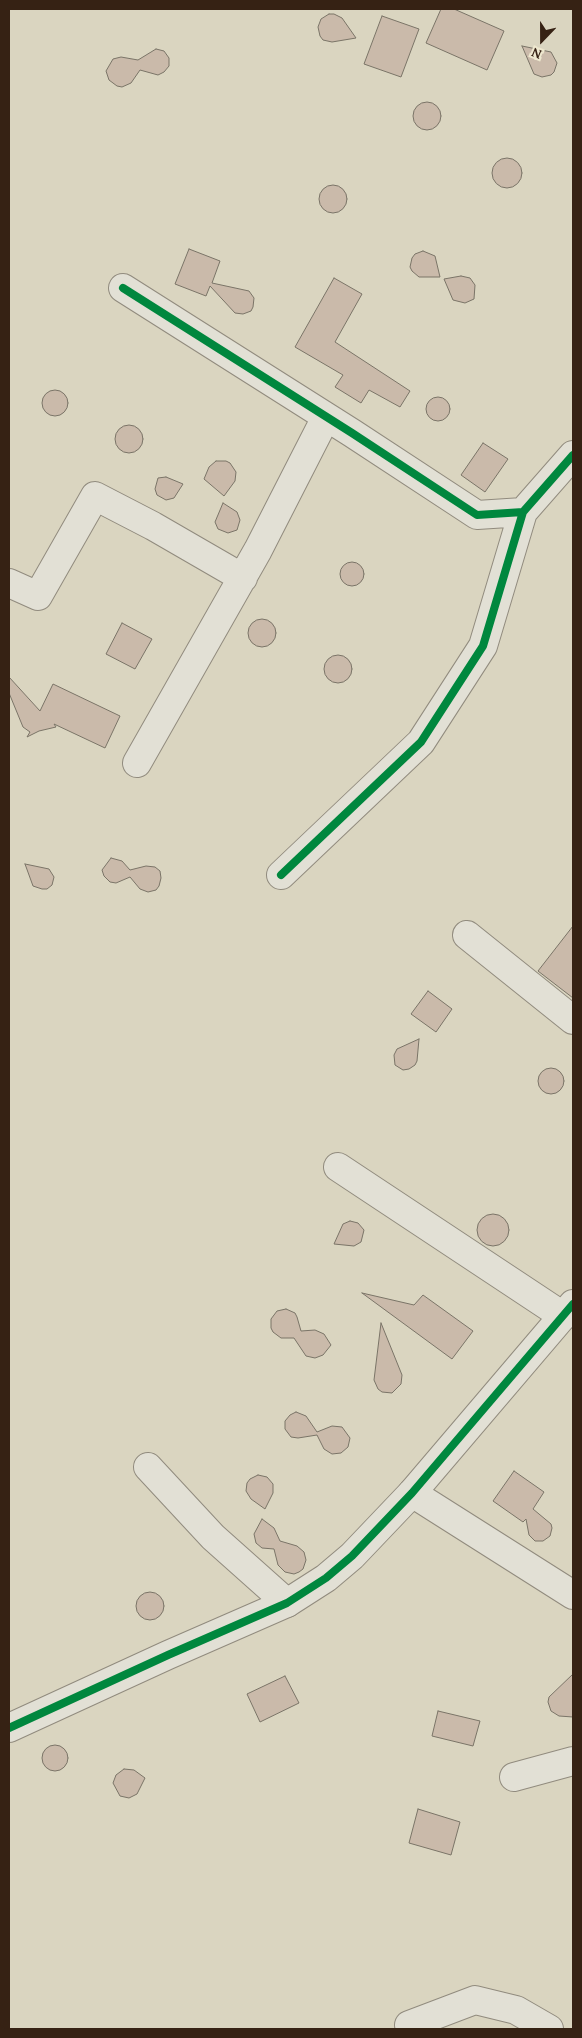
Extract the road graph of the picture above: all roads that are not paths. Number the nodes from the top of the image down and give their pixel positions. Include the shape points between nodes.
1 (123, 288) dead end
2 (326, 417) junction
3 (573, 455) edge
4 (523, 512) junction
5 (243, 578) junction
6 (9, 583) edge
7 (137, 763) dead end
8 (281, 874) dead end
9 (467, 935) dead end
10 (573, 1020) edge
11 (338, 1167) dead end
12 (568, 1310) edge
13 (148, 1467) dead end
14 (412, 1493) junction
15 (573, 1595) edge
16 (287, 1603) junction
17 (9, 1728) edge
18 (573, 1761) edge
19 (514, 1777) dead end
20 (409, 2025) dead end
21 (549, 2029) edge

1 - 2 street
2 - 4 street via 478,516
2 - 5 street
3 - 4 street
4 - 8 street via 483,646 421,742
5 - 6 street via 95,496 38,596
5 - 7 street
9 - 10 street
11 - 12 street
12 - 14 street
13 - 16 street via 213,1537
14 - 15 street
14 - 16 street via 352,1556 326,1578
16 - 17 street
18 - 19 street
20 - 21 street via 475,2000 516,2010

